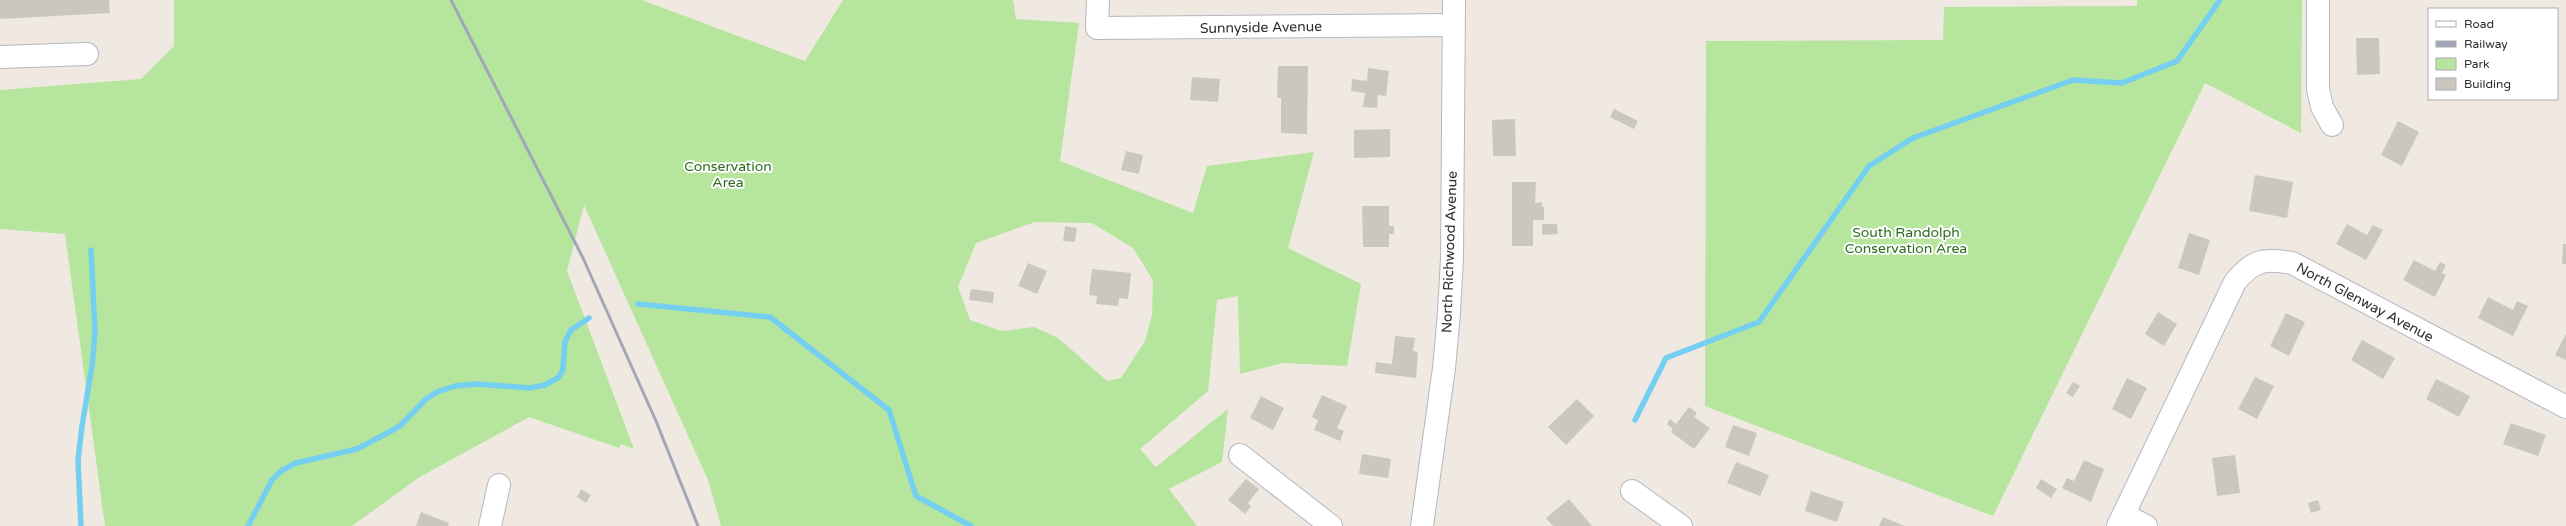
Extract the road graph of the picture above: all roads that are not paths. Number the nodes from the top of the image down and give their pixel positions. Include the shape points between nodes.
1 (1098, 0) edge
2 (1454, 0) edge
3 (2318, 0) edge
4 (1454, 24) junction
5 (87, 54) dead end
6 (0, 57) edge
7 (2332, 125) dead end
8 (2566, 407) edge
9 (1240, 455) dead end
10 (499, 485) dead end
11 (1632, 491) dead end
12 (2121, 520) edge
13 (490, 526) edge
14 (1331, 526) edge
15 (1422, 526) edge
16 (1681, 526) edge
17 (2146, 526) edge

1 - 4 street, Sunnyside Avenue via 1097,28
2 - 4 street, North Richwood Avenue
3 - 7 street via 2318,90 2322,107
4 - 15 street, North Richwood Avenue via 1452,258 1449,313
5 - 6 street
8 - 12 street, North Glenway Avenue via 2292,263 2260,261 2245,269 2235,282
9 - 14 street
10 - 13 street
11 - 16 street
12 - 17 street

